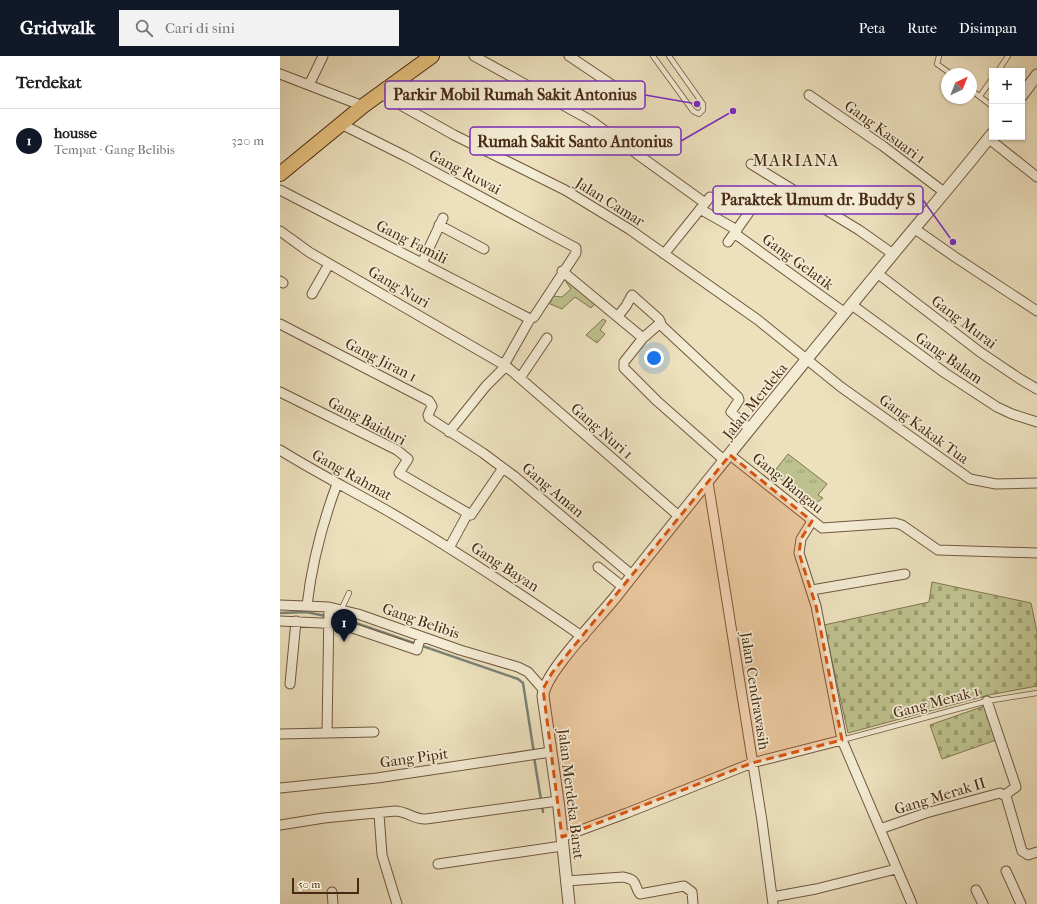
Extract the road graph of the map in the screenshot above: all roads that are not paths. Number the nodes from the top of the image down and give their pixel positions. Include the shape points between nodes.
1 (323, 56) edge
2 (432, 56) edge
3 (474, 56) edge
4 (569, 56) edge
5 (653, 56) edge
6 (669, 56) edge
7 (939, 56) edge
8 (1008, 56) edge
9 (942, 68) edge
10 (1000, 68) edge
11 (280, 74) edge
12 (1037, 76) edge
13 (989, 83) edge
14 (309, 84) junction
15 (1025, 91) edge
16 (381, 94) junction
17 (977, 94) edge
18 (809, 95) dead end
19 (980, 96) junction
20 (639, 103) dead end
21 (990, 104) edge
22 (363, 106) junction
23 (341, 124) junction
24 (989, 137) edge
25 (995, 140) edge
26 (752, 164) dead end
27 (280, 174) edge
28 (1037, 177) edge
29 (280, 190) edge
30 (944, 192) junction
31 (760, 197) dead end
32 (705, 203) junction
33 (915, 228) junction
34 (280, 231) edge
35 (736, 232) junction
36 (728, 242) dead end
37 (484, 249) dead end
38 (664, 254) junction
39 (893, 254) junction
40 (422, 263) junction
41 (329, 264) junction
42 (562, 271) junction
43 (877, 274) junction
44 (312, 294) dead end
45 (849, 309) junction
46 (1037, 311) edge
47 (618, 316) junction
48 (530, 319) junction
49 (280, 324) edge
50 (662, 326) junction
51 (547, 338) dead end
52 (644, 338) junction
53 (808, 360) junction
54 (505, 365) junction
55 (520, 378) junction
56 (1037, 388) edge
57 (280, 392) edge
58 (1037, 422) edge
59 (747, 427) junction
60 (449, 432) junction
61 (280, 450) edge
62 (728, 458) junction
63 (503, 468) junction
64 (708, 482) junction
65 (1037, 483) edge
66 (337, 484) junction
67 (468, 513) junction
68 (680, 517) junction
69 (812, 520) junction
70 (409, 524) joint
71 (449, 548) junction
72 (1037, 553) edge
73 (598, 567) dead end
74 (905, 574) dead end
75 (632, 576) junction
76 (623, 587) junction
77 (812, 590) junction
78 (349, 593) dead end
79 (280, 605) edge
80 (307, 605) junction
81 (329, 608) junction
82 (341, 610) junction
83 (280, 621) edge
84 (296, 621) junction
85 (329, 622) junction
86 (383, 629) junction
87 (583, 637) junction
88 (420, 641) junction
89 (290, 684) dead end
90 (544, 689) junction
91 (1037, 693) edge
92 (987, 701) junction
93 (327, 732) junction
94 (374, 732) dead end
95 (280, 734) edge
96 (842, 740) junction
97 (547, 753) junction
98 (752, 763) junction
99 (280, 788) edge
100 (1005, 795) junction
101 (558, 801) junction
102 (379, 814) junction
103 (280, 825) edge
104 (880, 829) junction
105 (562, 842) junction
106 (1037, 852) edge
107 (438, 864) dead end
108 (896, 869) junction
109 (1006, 871) dead end
110 (566, 881) junction
111 (976, 890) dead end
112 (332, 892) dead end
113 (773, 900) edge
114 (333, 904) edge
115 (397, 904) edge
116 (569, 904) edge
117 (694, 904) edge
118 (912, 904) edge
119 (984, 904) edge
120 (1021, 904) edge

1 - 14 street
2 - 16 main road
3 - 32 street, Gang Gelatik via 590,120
4 - 20 street
5 - 6 lane via 693,111 699,114 703,110 703,104
7 - 9 lane via 937,64
8 - 10 lane
11 - 14 street
12 - 15 street
13 - 19 lane
14 - 22 street
16 - 22 main road
16 - 38 street, Jalan Camar via 454,135 565,190 608,215
17 - 19 lane
18 - 30 street, Gang Kasuari 1
19 - 21 lane
22 - 23 main road
23 - 27 main road
23 - 42 street, Gang Ruwai via 574,246 576,253
24 - 30 street, Jalan Merdeka
25 - 28 street
26 - 39 street
29 - 40 street, Gang Famili
30 - 33 street, Jalan Merdeka
31 - 35 street
32 - 35 street, Gang Gelatik
32 - 38 street
33 - 39 street, Jalan Merdeka
33 - 46 street via 954,257
34 - 41 street, Gang Nuri
35 - 36 street
35 - 45 street, Gang Gelatik
37 - 40 street via 441,222
38 - 53 street, Jalan Camar via 758,320
39 - 43 street, Jalan Merdeka
40 - 48 street, Gang Famili
41 - 44 street
41 - 54 street, Gang Nuri
42 - 47 street
42 - 48 street via 534,317
43 - 45 street, Jalan Merdeka
43 - 56 street, Gang Murai via 980,352
45 - 53 street, Jalan Merdeka
45 - 58 street, Gang Balam via 997,407
47 - 50 street via 632,295 659,319
47 - 52 street
48 - 54 street
49 - 60 street, Gang Jiran 1 via 429,401 432,406 429,418
50 - 52 street via 658,326
50 - 59 street via 738,397 739,400 731,411
51 - 55 street
52 - 62 street, Gang Bangau via 624,362 624,368 657,401
53 - 59 street, Jalan Merdeka
53 - 65 street, Gang Kakak Tua via 859,400 970,479 996,484
54 - 55 street, Gang Nuri 1
54 - 60 street
55 - 68 street, Gang Nuri 1
57 - 67 street, Gang Baiduri via 397,450 408,459 399,473
59 - 62 street, Jalan Merdeka
60 - 63 street, Gang Aman
61 - 66 street, Gang Rahmat
62 - 64 street, Jalan Merdeka
62 - 69 street, Gang Bangau
63 - 67 street via 471,515
63 - 75 street, Gang Aman via 542,498
64 - 68 street, Jalan Merdeka
64 - 98 street, Jalan Cendrawasih
66 - 70 street, Gang Rahmat
66 - 80 street via 322,524 311,571
67 - 71 street
68 - 75 street, Jalan Merdeka
69 - 72 street, Gang Bangau via 822,528 898,523 942,551
69 - 77 street via 800,538 799,548
70 - 71 street, Gang Bayan
71 - 87 street, Gang Bayan
73 - 76 street
74 - 77 street
75 - 76 street, Jalan Merdeka
76 - 87 street, Jalan Merdeka
77 - 96 street
78 - 82 lane
79 - 80 street, Gang Belibis
80 - 81 street, Gang Belibis
81 - 82 street, Gang Belibis
81 - 85 street
82 - 86 street, Gang Belibis
83 - 84 street
84 - 85 street
84 - 89 street
85 - 86 street
85 - 93 street
86 - 88 street, Gang Belibis
86 - 88 street via 417,650
87 - 90 street, Jalan Merdeka via 552,673
88 - 90 street, Gang Belibis via 523,669
90 - 97 street, Jalan Merdeka Barat
91 - 92 lane, Gang Merak 1
92 - 96 lane, Gang Merak 1
92 - 100 street via 1016,787
93 - 94 street
93 - 95 street
96 - 98 street
96 - 104 street
97 - 99 street, Gang Pipit via 377,778
97 - 101 street, Jalan Merdeka Barat
98 - 105 street
98 - 113 street, Jalan Cendrawasih
100 - 104 street, Gang Merak II via 1000,793 962,802
100 - 106 street, Gang Merak II via 1022,851 1028,854
101 - 102 street via 426,819 415,818 399,811
101 - 105 street, Jalan Merdeka Barat
102 - 103 street via 324,818
102 - 115 street via 382,854
104 - 108 street
105 - 107 street
105 - 110 street, Jalan Merdeka Barat
108 - 113 street
108 - 118 street
109 - 120 street
110 - 116 street, Jalan Merdeka Barat
110 - 117 street via 630,878 637,885 640,894 684,886 692,892
111 - 119 street
112 - 114 street

